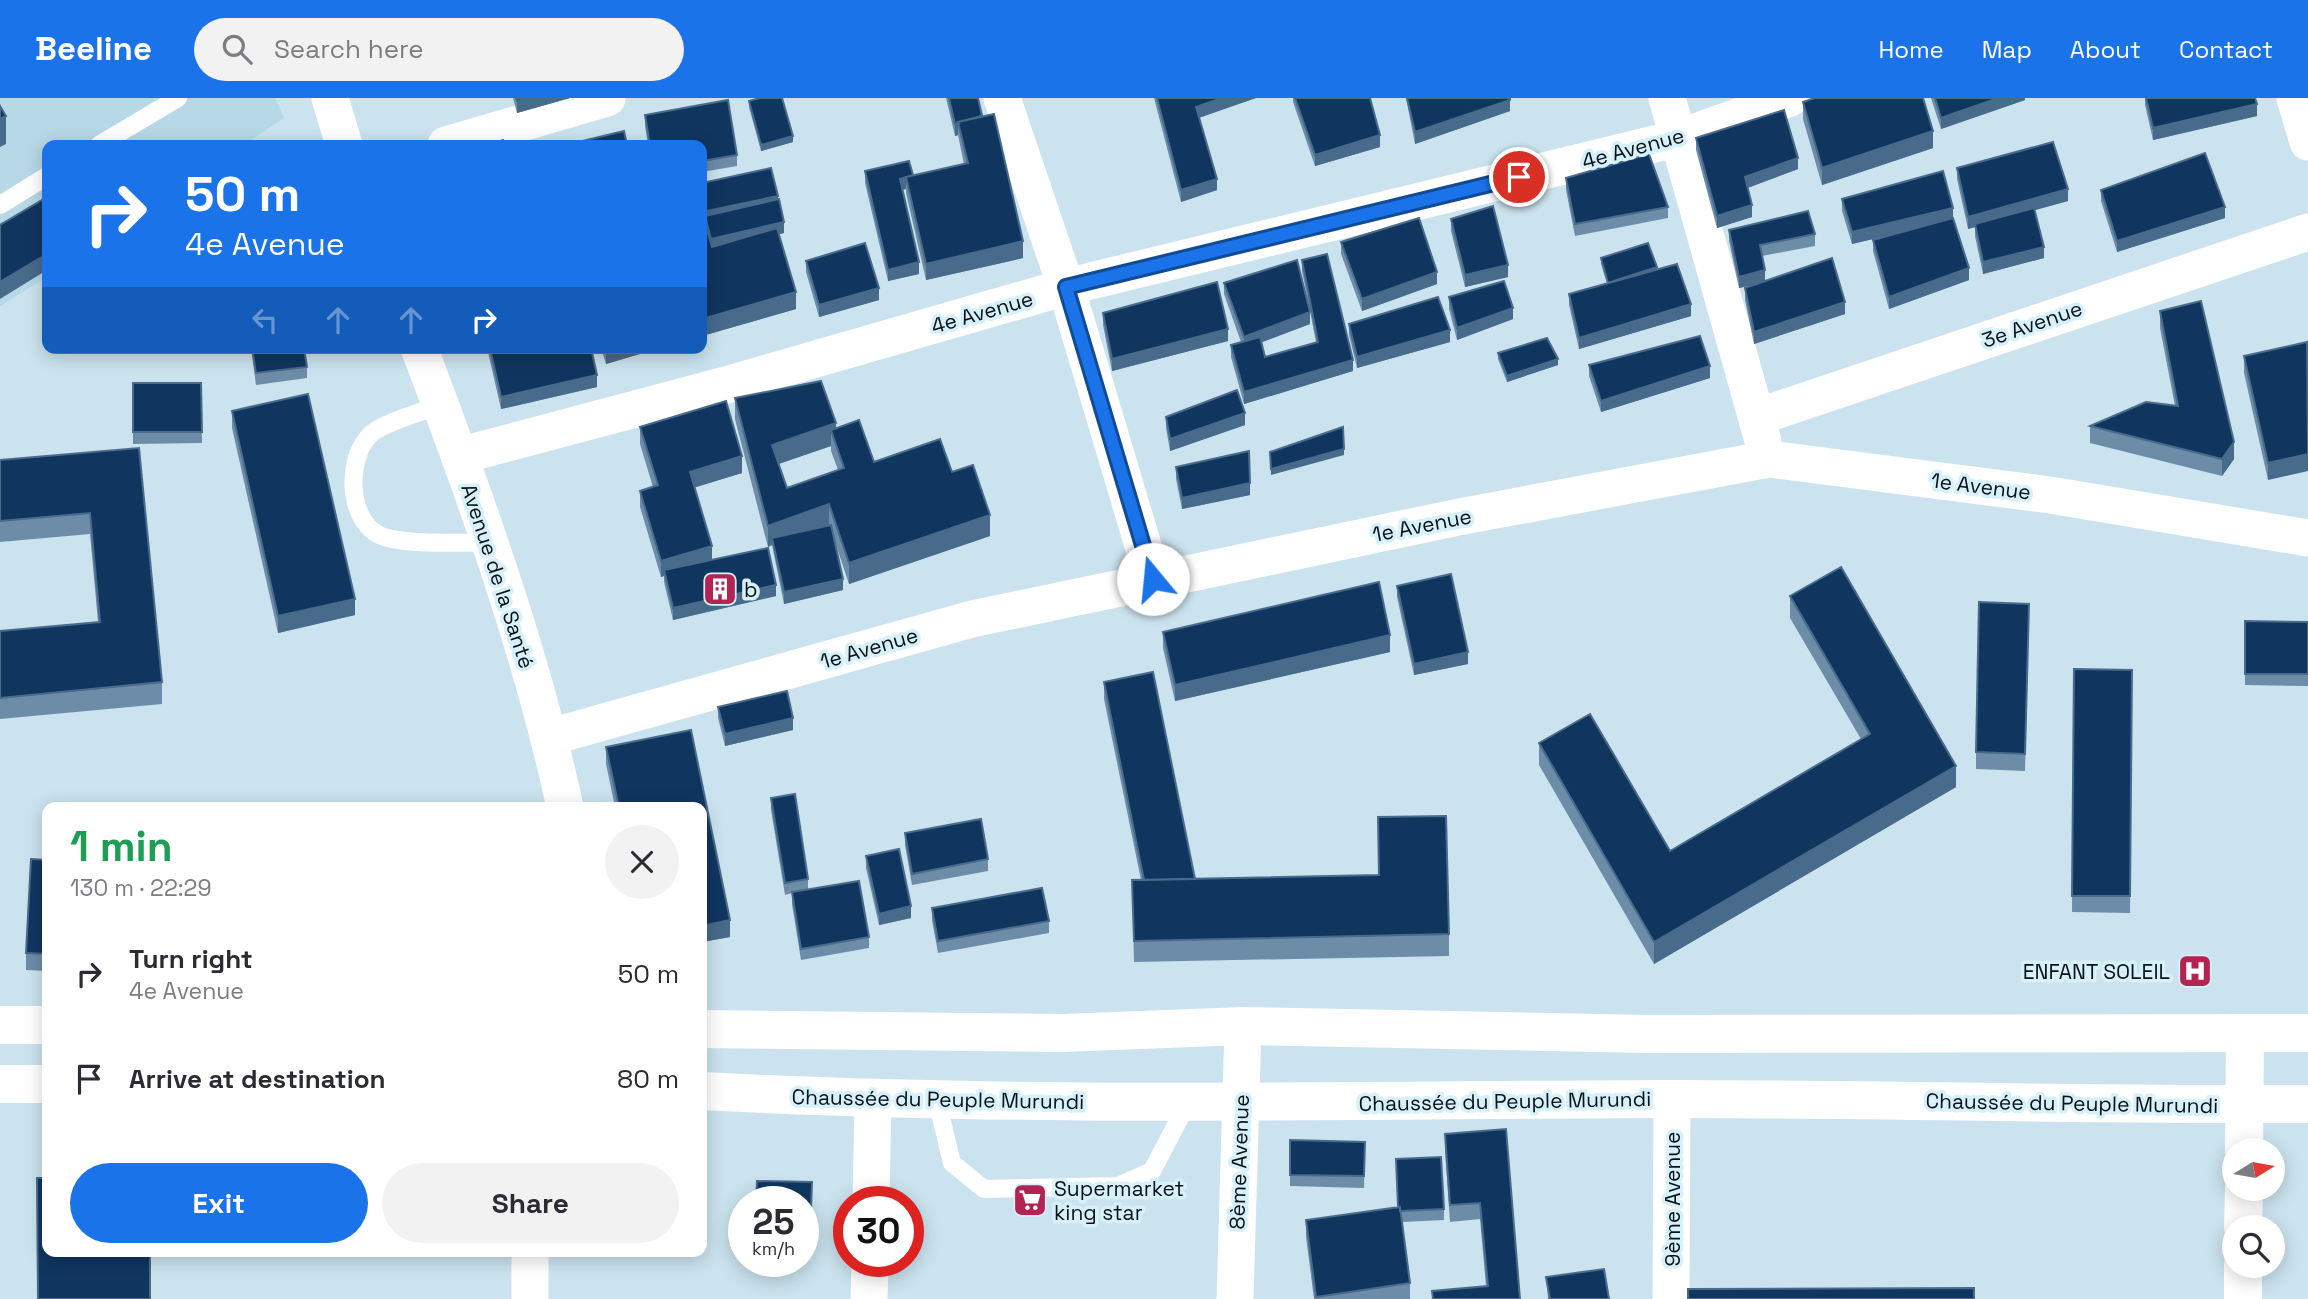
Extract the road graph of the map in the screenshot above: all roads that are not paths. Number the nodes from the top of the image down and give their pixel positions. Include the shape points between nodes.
1 (178, 98) edge
2 (330, 98) edge
3 (607, 98) edge
4 (1002, 98) edge
5 (1667, 98) edge
6 (1790, 98) edge
7 (2295, 98) edge
8 (1679, 138) junction
9 (107, 140) edge
10 (343, 140) edge
11 (463, 140) edge
12 (2308, 142) edge
13 (42, 179) edge
14 (0, 205) edge
15 (2308, 232) edge
16 (1066, 287) junction
17 (421, 354) edge
18 (441, 405) junction
19 (1756, 417) junction
20 (459, 456) junction
21 (1769, 459) junction
22 (2308, 538) edge
23 (491, 544) junction
24 (1153, 579) junction
25 (550, 737) junction
26 (564, 802) edge
27 (0, 1025) edge
28 (42, 1025) edge
29 (1242, 1026) junction
30 (707, 1029) edge
31 (2245, 1033) junction
32 (2308, 1033) edge
33 (0, 1084) edge
34 (42, 1084) edge
35 (707, 1091) edge
36 (1672, 1099) junction
37 (873, 1100) junction
38 (937, 1101) junction
39 (1187, 1104) junction
40 (1240, 1104) junction
41 (2308, 1104) edge
42 (2245, 1105) junction
43 (2244, 1138) edge
44 (871, 1186) edge
45 (530, 1257) edge
46 (870, 1277) edge
47 (2243, 1278) edge
48 (530, 1299) edge
49 (869, 1299) edge
50 (1235, 1299) edge
51 (1671, 1299) edge
52 (2243, 1299) edge

1 - 9 lane
2 - 10 street
3 - 11 street
4 - 16 street
5 - 8 street
6 - 8 street, 4e Avenue
7 - 12 street
8 - 16 street, 4e Avenue
8 - 19 street
13 - 14 lane
15 - 19 street, 3e Avenue
16 - 20 street, 4e Avenue via 726,386
16 - 24 street
17 - 18 street, Avenue de la Santé
18 - 20 street, Avenue de la Santé
18 - 23 lane via 373,432 362,443 351,477 360,518 385,538
19 - 21 street
20 - 23 street, Avenue de la Santé
21 - 22 street, 1e Avenue via 2050,495
21 - 24 street, 1e Avenue
23 - 25 street, Avenue de la Santé
24 - 25 street, 1e Avenue via 972,619
25 - 26 street, Avenue de la Santé
27 - 28 main road
29 - 30 main road via 1063,1033
29 - 31 main road via 1647,1034
29 - 40 street, 8ème Avenue
31 - 32 main road
31 - 42 main road
33 - 34 main road
35 - 37 main road, Chaussée du Peuple Murundi
36 - 40 main road, Chaussée du Peuple Murundi
36 - 42 main road, Chaussée du Peuple Murundi
36 - 51 street, 9ème Avenue
37 - 38 main road, Chaussée du Peuple Murundi
37 - 44 street
38 - 39 main road, Chaussée du Peuple Murundi
38 - 39 lane via 952,1163 984,1189 1118,1186 1152,1171
39 - 40 main road, Chaussée du Peuple Murundi
40 - 50 street, 8ème Avenue
41 - 42 main road, Chaussée du Peuple Murundi
42 - 43 main road
45 - 48 street
46 - 49 street
47 - 52 main road

